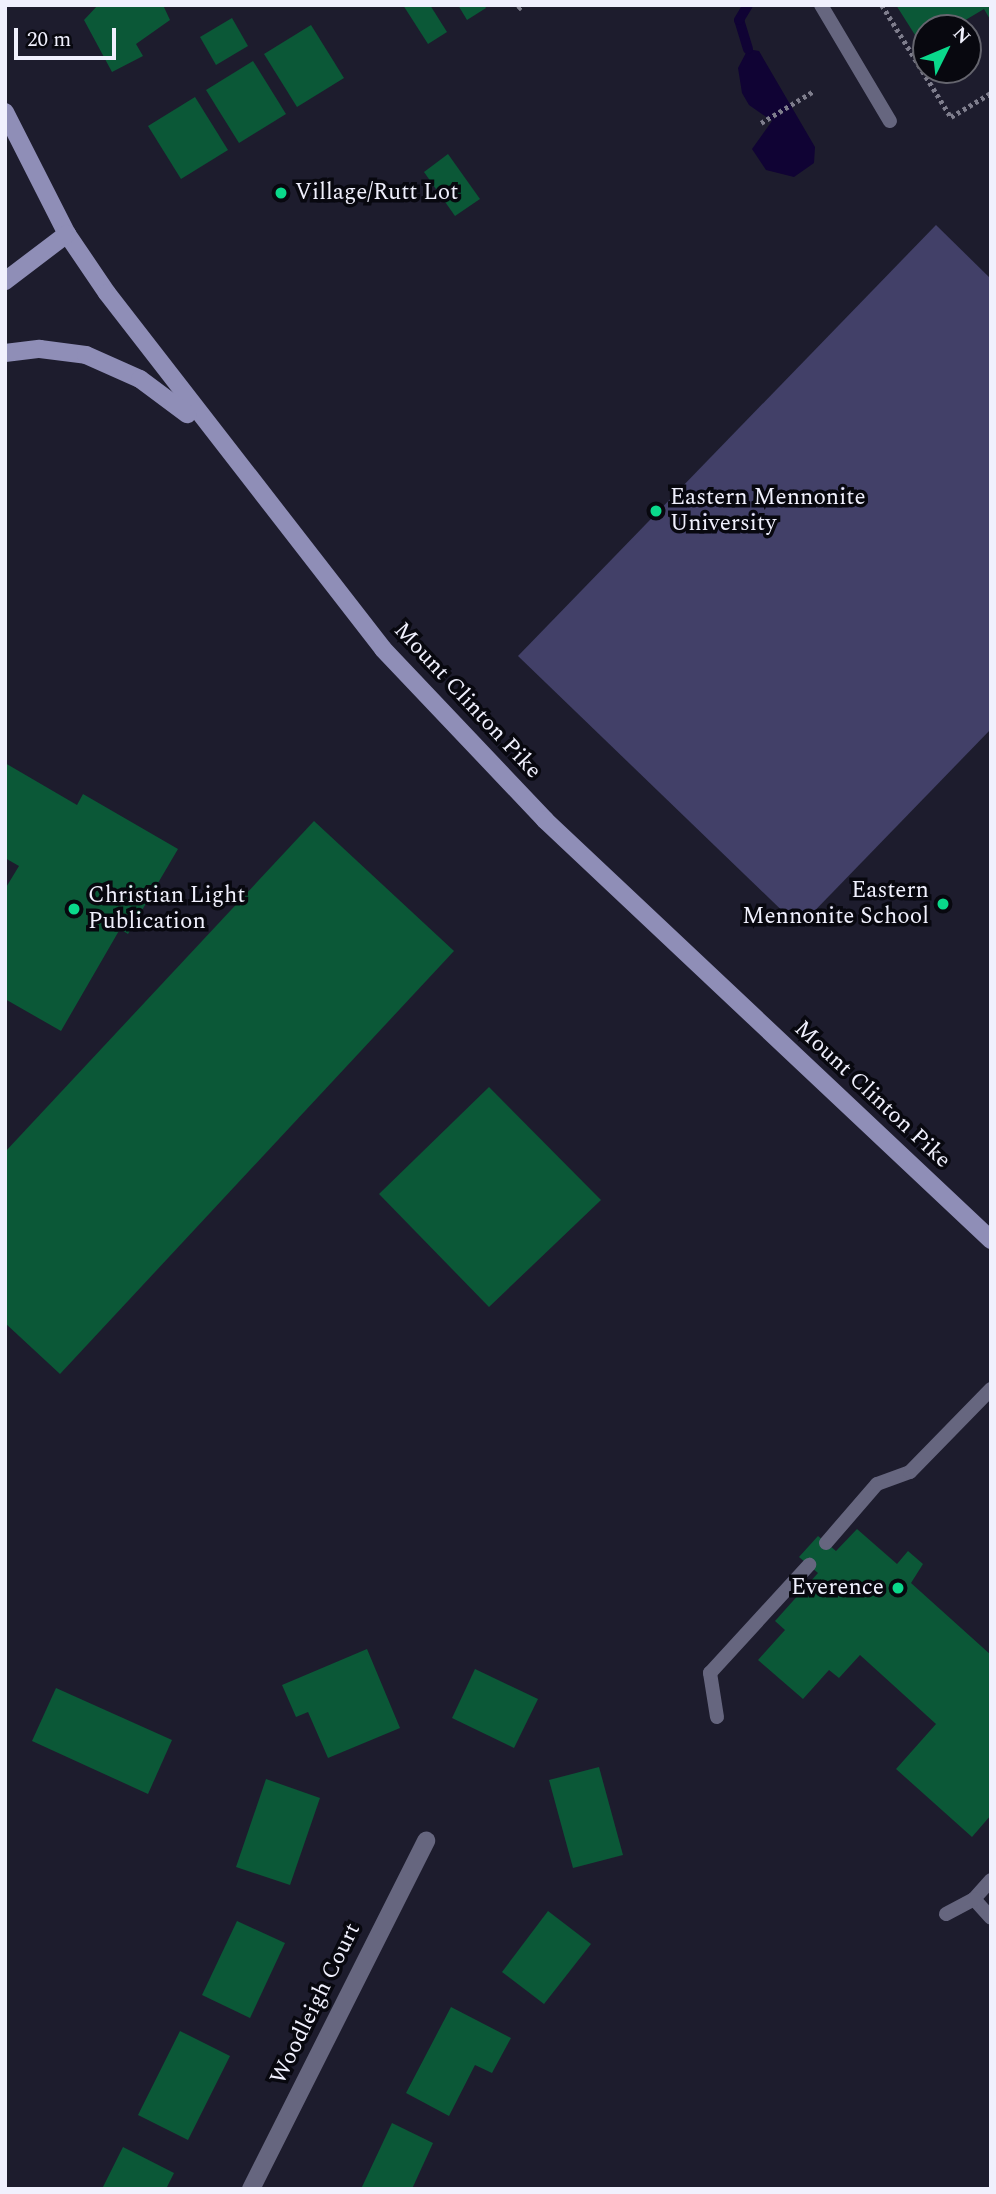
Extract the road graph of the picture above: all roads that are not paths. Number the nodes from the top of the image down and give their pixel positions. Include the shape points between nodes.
1 (821, 5) edge
2 (5, 112) edge
3 (890, 121) dead end
4 (67, 234) junction
5 (5, 281) edge
6 (5, 353) edge
7 (216, 439) junction
8 (991, 1240) edge
9 (991, 1389) edge
10 (826, 1543) dead end
11 (808, 1565) dead end
12 (718, 1717) dead end
13 (426, 1842) dead end
14 (991, 1880) edge
15 (974, 1899) junction
16 (946, 1914) dead end
17 (991, 1918) edge
18 (251, 2189) edge

1 - 3 lane
2 - 4 street, Mount Clinton Pike
4 - 5 street
4 - 7 street, Mount Clinton Pike
6 - 7 street via 62,349 111,363 168,397
7 - 8 street, Mount Clinton Pike via 450,724
9 - 10 lane via 909,1472 877,1484
11 - 12 lane via 710,1673
13 - 18 street, Woodleigh Court
14 - 15 lane
15 - 16 lane
15 - 17 lane

